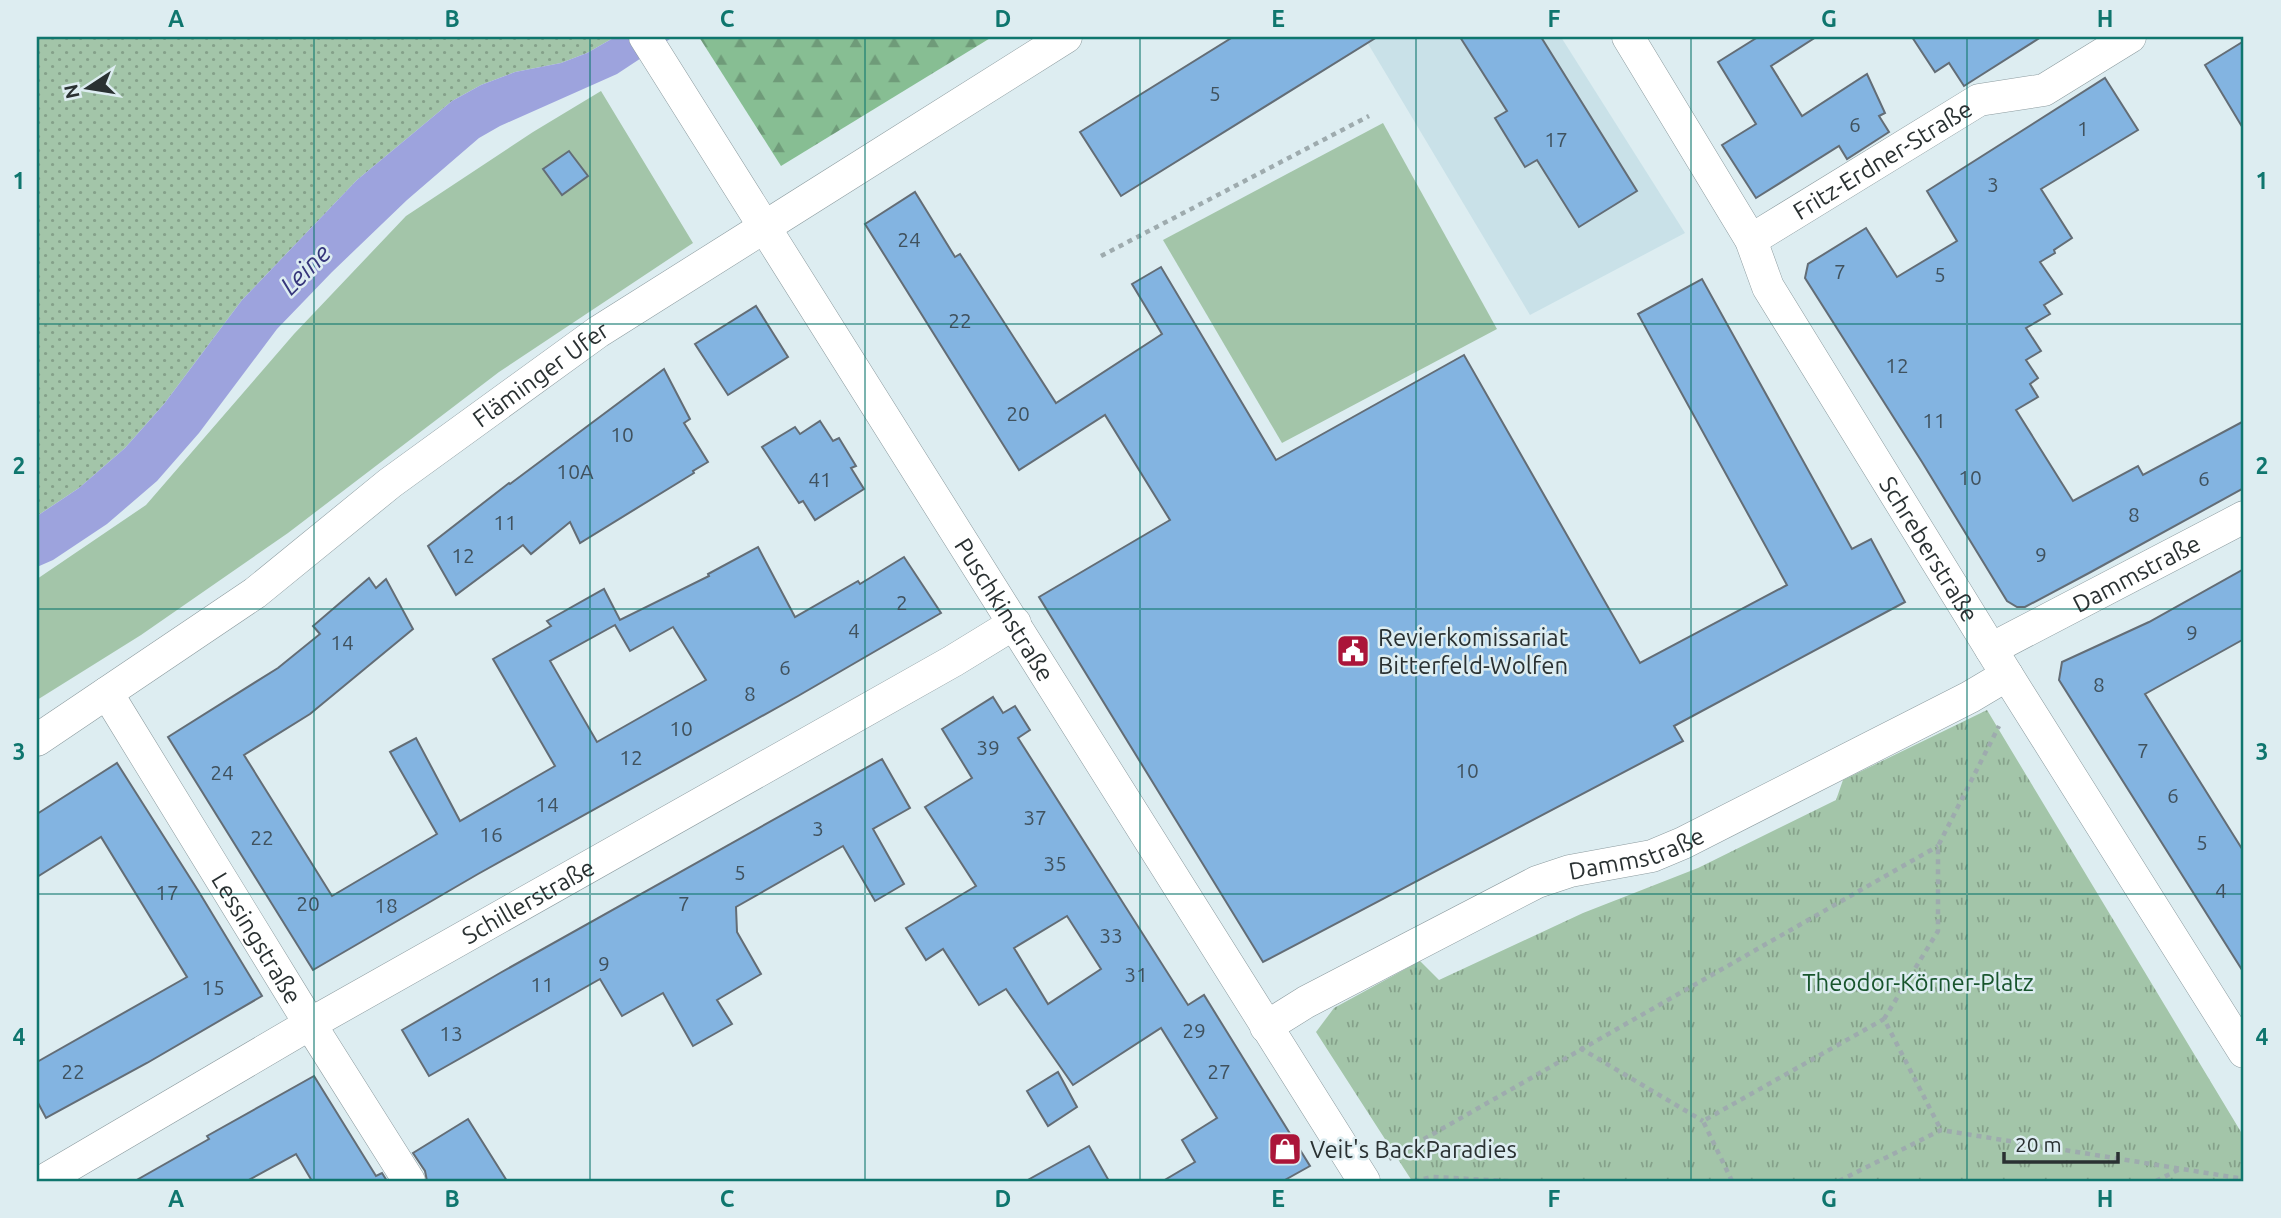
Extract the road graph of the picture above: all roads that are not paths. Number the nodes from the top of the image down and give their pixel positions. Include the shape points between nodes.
1 (645, 37) edge
2 (1066, 37) edge
3 (1628, 37) edge
4 (2130, 37) edge
5 (764, 228) junction
6 (1751, 240) junction
7 (2244, 517) edge
8 (1015, 623) junction
9 (1999, 662) junction
10 (107, 693) junction
11 (37, 740) edge
12 (310, 1024) junction
13 (1266, 1027) junction
14 (2244, 1052) edge
15 (1358, 1179) edge
16 (43, 1181) edge
17 (409, 1181) edge

1 - 5 street, Puschkinstraße
2 - 5 street, Fläminger Ufer
3 - 6 street, Schreberstraße
4 - 6 street, Fritz-Erdner-Straße via 2044,90 1979,100
5 - 8 street, Puschkinstraße
5 - 10 street, Fläminger Ufer via 598,332 390,483 256,593
6 - 9 street, Schreberstraße via 1768,287
7 - 9 street, Dammstraße
8 - 12 street, Schillerstraße
8 - 13 street, Puschkinstraße
9 - 13 street, Dammstraße via 1970,697 1683,844 1652,856 1537,882
9 - 14 street, Schreberstraße
10 - 11 street, Fläminger Ufer
10 - 12 street, Lessingstraße
12 - 16 street, Schillerstraße
12 - 17 street, Lessingstraße
13 - 15 street, Puschkinstraße

